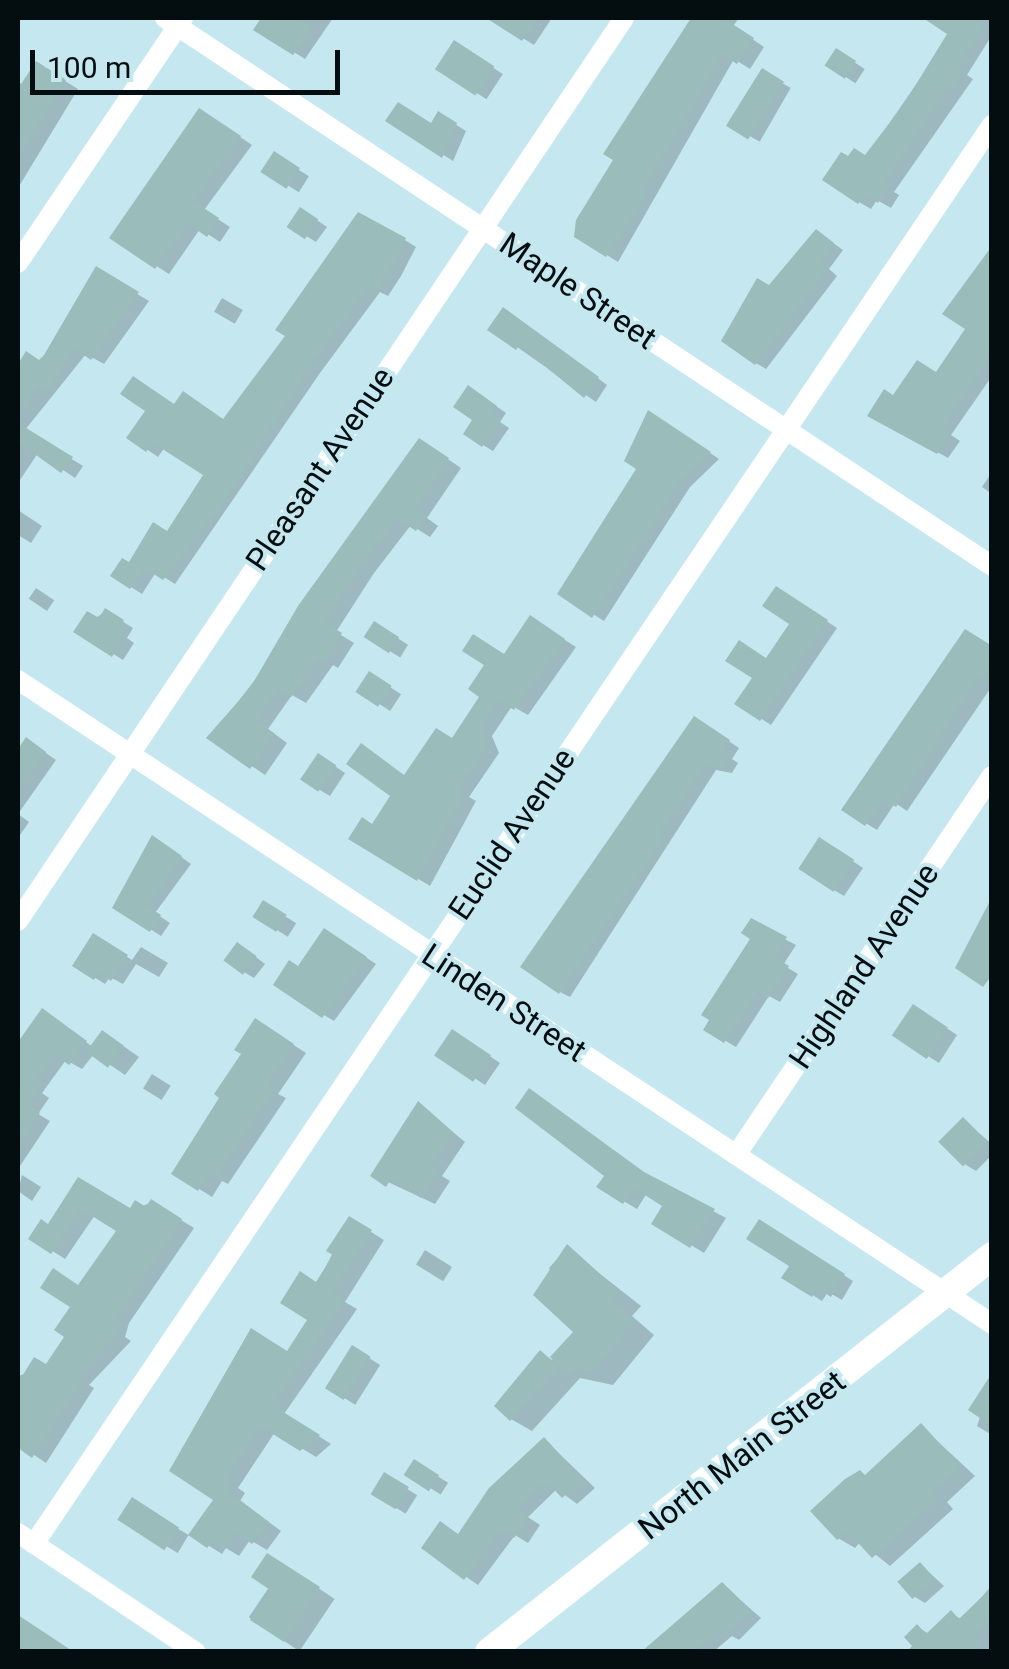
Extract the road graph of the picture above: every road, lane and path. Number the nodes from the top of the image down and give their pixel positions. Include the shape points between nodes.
1 (624, 18) edge
2 (175, 20) edge
3 (992, 125) edge
4 (482, 228) junction
5 (18, 263) edge
6 (786, 429) junction
7 (992, 566) edge
8 (18, 680) edge
9 (128, 753) junction
10 (992, 776) edge
11 (18, 921) edge
12 (431, 954) junction
13 (736, 1156) junction
14 (992, 1256) edge
15 (946, 1294) junction
16 (992, 1324) edge
17 (26, 1539) edge
18 (196, 1652) edge
19 (489, 1652) edge

1 - 4 street, Pleasant Avenue
2 - 4 street, Maple Street
2 - 5 street
3 - 6 street, Euclid Avenue
4 - 6 street, Maple Street
4 - 9 street, Pleasant Avenue
6 - 7 street, Maple Street
6 - 12 street, Euclid Avenue
8 - 9 street, Linden Street
9 - 11 street, Pleasant Avenue
9 - 12 street, Linden Street
10 - 13 street, Highland Avenue
12 - 13 street, Linden Street
12 - 17 street, Euclid Avenue
13 - 15 street, Linden Street
14 - 15 street, North Main Street
15 - 16 street, Linden Street
15 - 19 street, North Main Street
17 - 18 street

